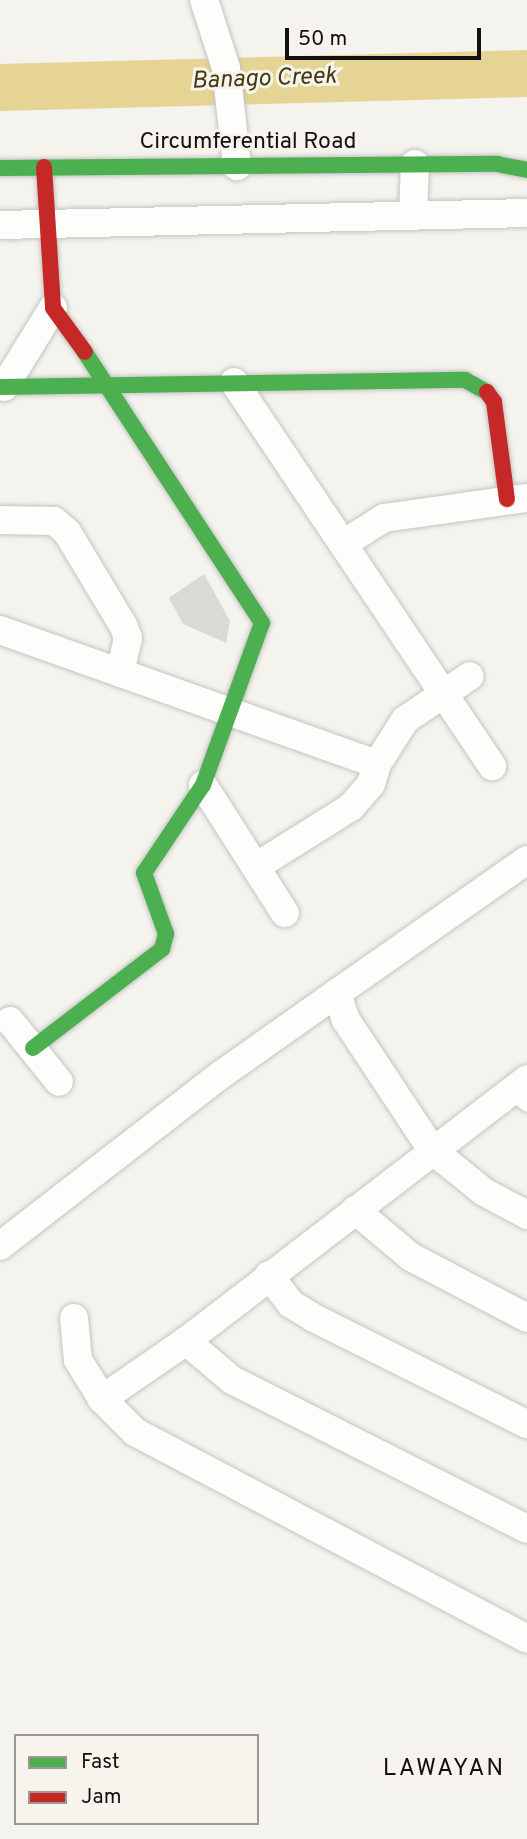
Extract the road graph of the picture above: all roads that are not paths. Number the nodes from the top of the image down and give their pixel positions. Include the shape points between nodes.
1 (204, 0) edge
2 (527, 152) edge
3 (497, 164) junction
4 (237, 166) junction
5 (44, 167) junction
6 (0, 168) edge
7 (527, 170) edge
8 (414, 196) junction
9 (527, 213) edge
10 (48, 216) junction
11 (0, 225) edge
12 (53, 309) junction
13 (234, 382) junction
14 (108, 385) junction
15 (2, 387) edge
16 (517, 498) edge
17 (0, 520) edge
18 (343, 544) junction
19 (0, 631) edge
20 (120, 673) junction
21 (470, 676) dead end
22 (444, 691) junction
23 (233, 712) junction
24 (377, 764) junction
25 (492, 766) dead end
26 (204, 785) junction
27 (527, 860) edge
28 (257, 866) junction
29 (285, 913) dead end
30 (337, 993) junction
31 (10, 1021) dead end
32 (33, 1048) junction
33 (59, 1082) dead end
34 (521, 1092) edge
35 (432, 1150) junction
36 (355, 1210) junction
37 (527, 1215) edge
38 (0, 1246) edge
39 (269, 1275) junction
40 (74, 1318) dead end
41 (527, 1318) edge
42 (186, 1341) junction
43 (102, 1399) junction
44 (527, 1424) edge
45 (527, 1529) edge
46 (527, 1639) edge

1 - 4 street via 228,82
2 - 3 street, Circumferential Road
3 - 7 street, Circumferential Road
3 - 8 street, Circumferential Road
4 - 5 street, Circumferential Road
4 - 8 street, Circumferential Road
5 - 6 street, Circumferential Road
5 - 10 street
8 - 9 street
8 - 10 street
10 - 11 street
10 - 12 street
12 - 14 street
12 - 15 street
13 - 14 street
13 - 16 street via 444,379 484,387 497,416
13 - 18 street
14 - 15 street
14 - 23 street via 259,612 261,635
16 - 18 street via 384,518
17 - 20 street via 54,521 67,532 124,627 128,638
18 - 22 street
19 - 20 street
20 - 23 street
21 - 22 street
22 - 24 street via 405,720
22 - 25 street
23 - 24 street
23 - 26 street
24 - 28 street via 371,783 351,807
26 - 28 street
26 - 32 street via 144,873 166,934 162,949
27 - 30 street
28 - 29 street
30 - 35 street via 346,1020
30 - 38 street via 222,1074
31 - 32 street
32 - 33 street
34 - 35 street
35 - 36 street
35 - 37 street via 484,1192
36 - 39 street
36 - 41 street via 411,1257
39 - 42 street
39 - 44 street via 291,1304 314,1318
40 - 43 street via 78,1360
42 - 43 street
42 - 45 street via 232,1380
43 - 46 street via 135,1432 180,1458

